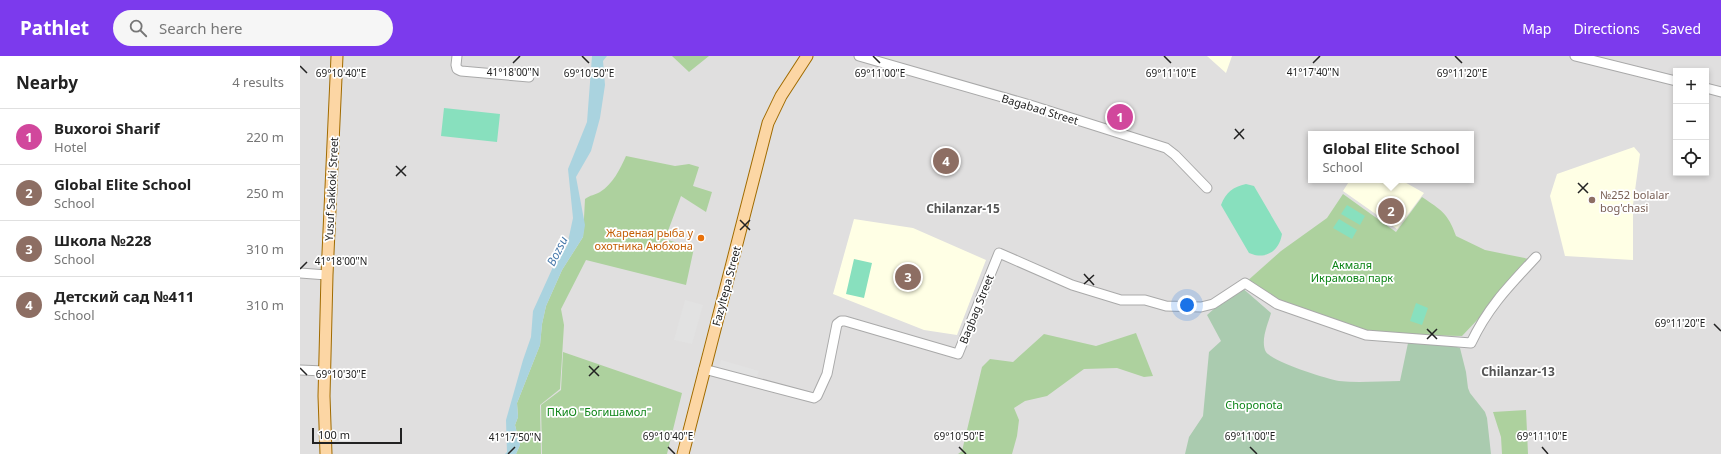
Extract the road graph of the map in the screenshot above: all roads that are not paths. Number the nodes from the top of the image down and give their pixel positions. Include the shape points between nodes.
1 (337, 56) edge
2 (457, 56) edge
3 (802, 56) edge
4 (807, 56) edge
5 (859, 56) edge
6 (1575, 56) edge
7 (529, 77) dead end
8 (1673, 80) edge
9 (1709, 89) edge
10 (1721, 92) edge
11 (1207, 188) dead end
12 (1536, 257) dead end
13 (300, 273) edge
14 (327, 274) junction
15 (300, 370) edge
16 (704, 370) junction
17 (324, 371) junction
18 (325, 453) edge
19 (676, 454) edge
20 (683, 454) edge

1 - 14 main road, Yusuf Sakkoki Street
2 - 7 street via 457,69 461,71
3 - 19 main road, Fazyltepa Street via 777,94 763,122
4 - 16 main road, Fazyltepa Street via 781,96 768,123
5 - 11 street, Bagabad Street via 1030,105 1166,148
6 - 8 street
9 - 10 street
12 - 16 street, Bagbag Street via 1488,310 1470,343 1366,335 1277,304 1245,284 1213,304 1201,307 1166,306 1145,300 1121,300 1072,285 999,253 958,354 845,321 837,324 827,374 814,398
13 - 14 street
14 - 17 main road, Yusuf Sakkoki Street
15 - 17 street
16 - 20 main road, Fazyltepa Street
17 - 18 main road, Yusuf Sakkoki Street via 320,402

